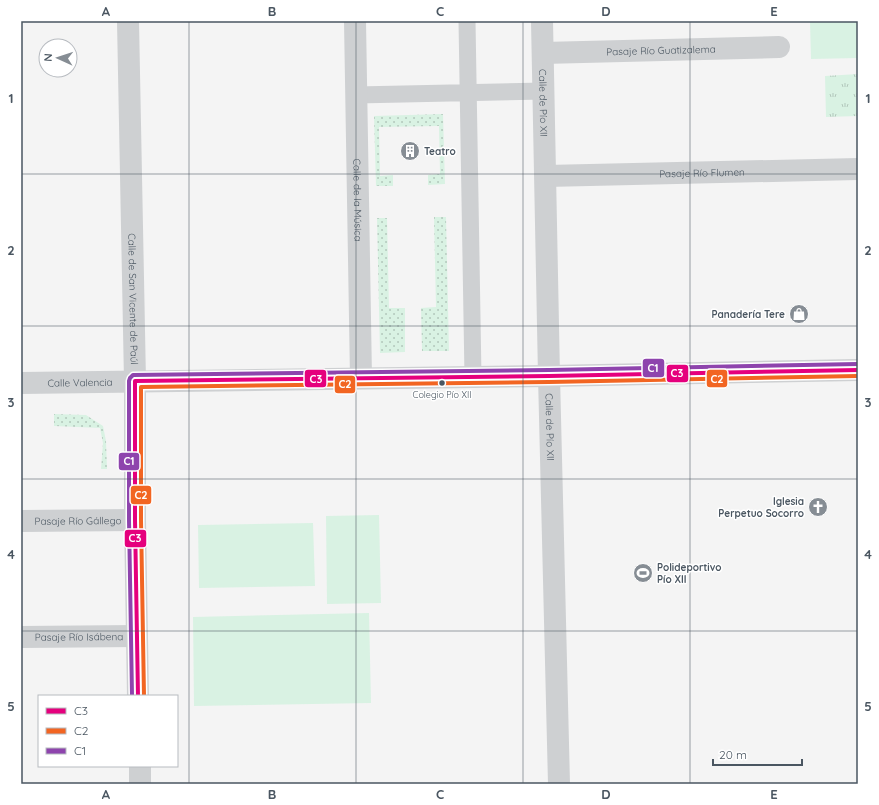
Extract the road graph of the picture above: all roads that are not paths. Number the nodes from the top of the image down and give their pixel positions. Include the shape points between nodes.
1 (128, 21) edge
2 (355, 21) edge
3 (467, 21) edge
4 (542, 21) edge
5 (779, 47) dead end
6 (543, 53) junction
7 (544, 91) junction
8 (468, 92) junction
9 (356, 95) junction
10 (858, 169) edge
11 (546, 176) junction
12 (858, 370) edge
13 (473, 376) junction
14 (549, 376) junction
15 (362, 378) junction
16 (135, 381) junction
17 (21, 383) edge
18 (135, 520) junction
19 (21, 521) edge
20 (137, 636) junction
21 (21, 637) edge
22 (138, 695) edge
23 (140, 767) edge
24 (140, 784) edge
25 (559, 784) edge

1 - 16 street, Calle de San Vicente de Paúl
2 - 9 street, Calle de la Música
3 - 8 lane
4 - 6 street, Calle de Pío XII
5 - 6 street, Pasaje Río Guatizalema
6 - 7 street, Calle de Pío XII
7 - 8 lane
7 - 11 street, Calle de Pío XII
8 - 9 lane
8 - 13 lane
9 - 15 street, Calle de la Música
10 - 11 street, Pasaje Río Flumen
11 - 14 street, Calle de Pío XII
12 - 14 street, Calle Valencia
13 - 14 street, Calle Valencia
13 - 15 street, Calle Valencia
14 - 25 street, Calle de Pío XII
15 - 16 street, Calle Valencia
16 - 17 street, Calle Valencia
16 - 18 street, Calle de San Vicente de Paúl
18 - 19 street, Pasaje Río Gállego
18 - 20 street, Calle de San Vicente de Paúl
20 - 21 street, Pasaje Río Isábena
20 - 22 street, Calle de San Vicente de Paúl
23 - 24 street

